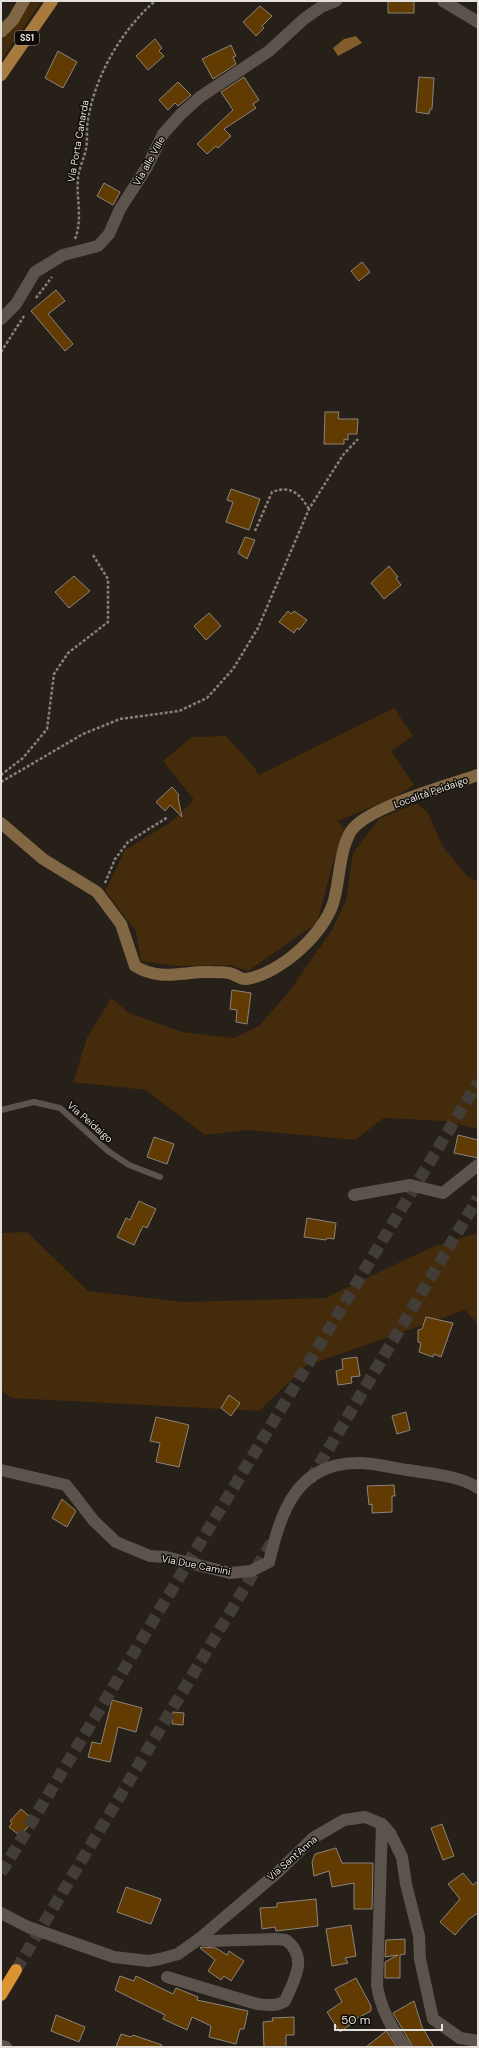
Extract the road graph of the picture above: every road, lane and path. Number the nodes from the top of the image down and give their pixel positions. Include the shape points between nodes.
1 (24, 1) edge
2 (52, 1) edge
3 (155, 1) edge
4 (336, 1) edge
5 (443, 1) edge
6 (478, 22) edge
7 (1, 32) edge
8 (1, 74) edge
9 (63, 255) junction
10 (34, 300) dead end
11 (28, 310) dead end
12 (1, 319) edge
13 (1, 352) edge
14 (358, 439) dead end
15 (310, 508) junction
16 (255, 531) dead end
17 (92, 556) dead end
18 (1, 775) edge
19 (478, 775) edge
20 (1, 782) edge
21 (168, 816) dead end
22 (1, 822) edge
23 (97, 892) junction
24 (1, 1110) edge
25 (478, 1164) edge
26 (160, 1177) dead end
27 (354, 1195) dead end
28 (1, 1470) edge
29 (478, 1488) edge
30 (382, 1824) junction
31 (1, 1913) edge
32 (199, 1940) junction
33 (16, 1970) tunnel mouth
34 (167, 1977) dead end
35 (1, 1995) edge
36 (478, 2041) edge
37 (1, 2046) edge
38 (6, 2047) edge
39 (406, 2047) edge

1 - 7 street via 13,20
2 - 8 main road, SS1
3 - 9 path, Via Porta Canarda via 130,26 100,79 88,120 87,148 78,178 80,213 76,237
4 - 9 street, Via alle Ville via 304,18 269,52 200,96 163,134 147,167 120,209 109,234 98,246
5 - 6 street
9 - 10 path, Via Porta Canarda via 46,287
9 - 12 street, Via alle Ville via 35,272 16,304
11 - 13 path
14 - 15 path via 343,455
15 - 16 path via 300,494 283,488 272,492
15 - 20 path via 258,628 233,669 207,698 179,711 120,719 83,734
17 - 18 path via 108,579 108,622 68,653 54,674 47,729 23,758
19 - 23 street, Località Peidaigo via 397,802 363,821 352,831 343,852 335,898 324,924 310,940 283,962 262,974 245,979 230,973 211,972 147,974 135,966 120,924
21 - 23 path via 128,842 115,859 105,882
22 - 23 street, Località Peidaigo via 43,859
24 - 26 lane, Via Peidaigo via 34,1102 60,1108 108,1151 129,1165
25 - 27 street via 443,1193 410,1185
28 - 29 street, Via Due Camini via 66,1485 94,1521 116,1542 150,1556 166,1557 230,1573 251,1571 269,1562 278,1525 300,1486 317,1471 335,1465 358,1462 469,1482
30 - 32 street, Via Sant'Anna via 365,1817 344,1820 313,1838 278,1872
30 - 36 street via 390,1833 402,1857 433,2019 460,2038
30 - 39 street via 377,1985 379,1999
31 - 32 street, Via Sant'Anna via 28,1927 114,1957 148,1961 160,1959 178,1954
32 - 34 street via 286,1940 296,1952 299,1962 285,2001 270,2006 257,2004
33 - 35 highway
37 - 38 street

